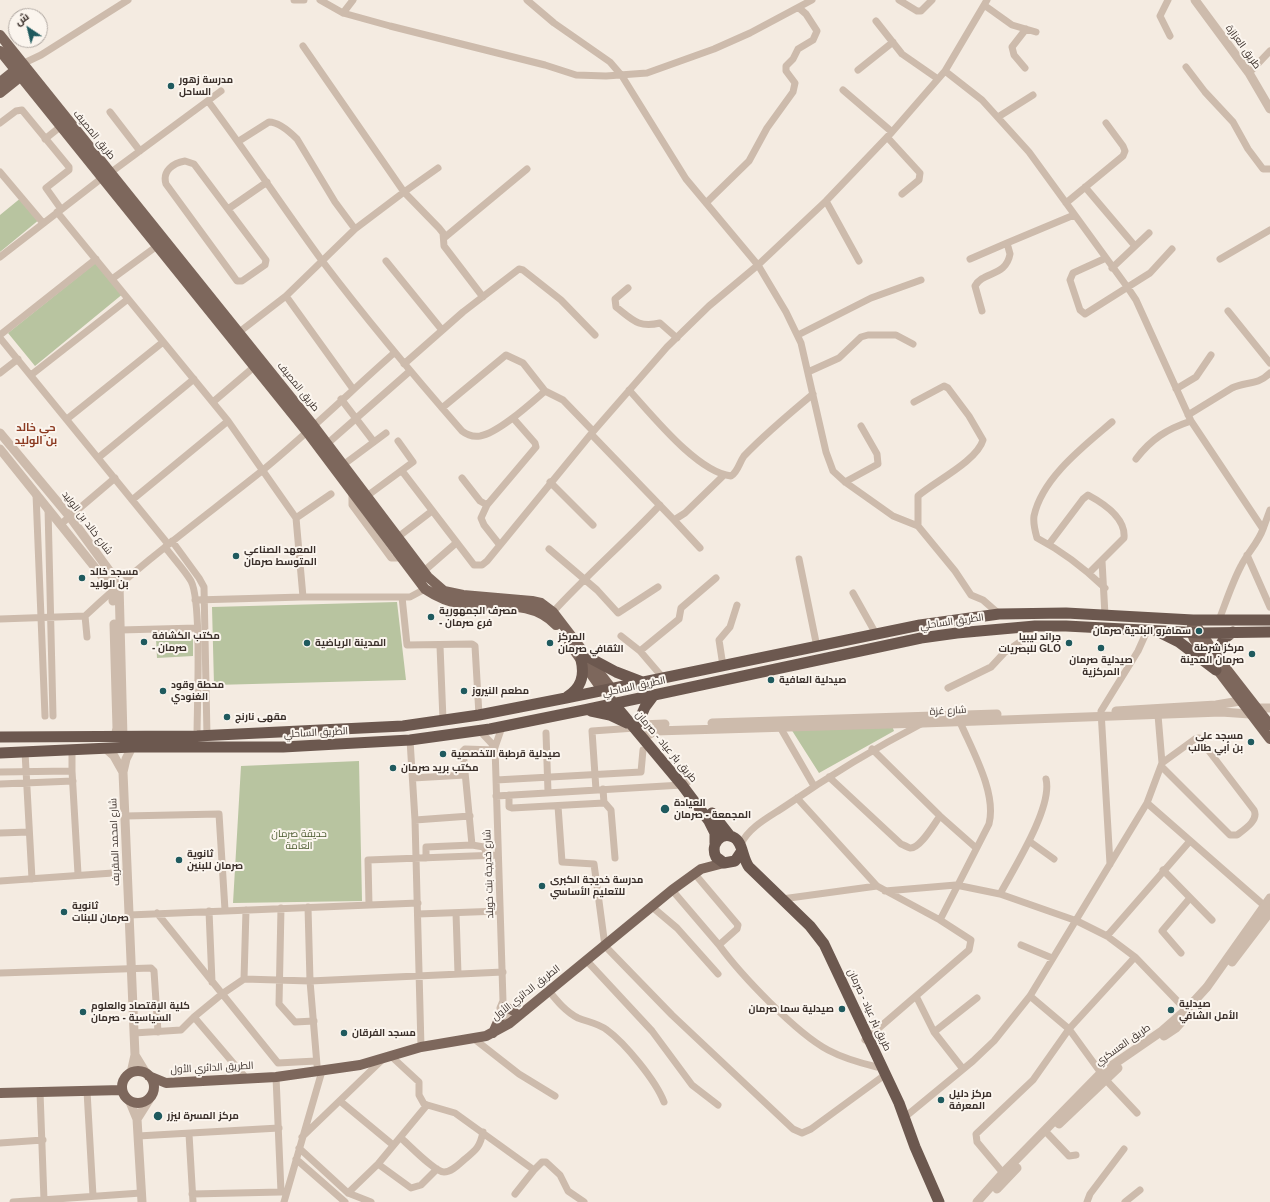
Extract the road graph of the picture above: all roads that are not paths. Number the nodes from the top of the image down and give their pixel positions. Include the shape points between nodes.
1 (128, 0) edge
2 (294, 0) edge
3 (304, 0) edge
4 (320, 0) edge
5 (353, 0) edge
6 (527, 0) edge
7 (812, 0) edge
8 (899, 0) edge
9 (932, 0) edge
10 (1168, 0) edge
11 (1194, 0) edge
12 (985, 2) edge
13 (799, 8) junction
14 (343, 13) junction
15 (876, 21) dead end
16 (1026, 29) junction
17 (1036, 32) dead end
18 (0, 35) edge
19 (1170, 36) dead end
20 (893, 42) junction
21 (303, 46) dead end
22 (0, 51) edge
23 (1270, 51) edge
24 (1186, 67) dead end
25 (1025, 68) dead end
26 (21, 70) junction
27 (858, 70) dead end
28 (945, 71) junction
29 (1249, 73) junction
30 (622, 76) junction
31 (938, 79) junction
32 (0, 82) edge
33 (843, 90) dead end
34 (221, 91) dead end
35 (0, 93) edge
36 (1034, 95) dead end
37 (208, 101) junction
38 (1270, 109) edge
39 (110, 112) dead end
40 (998, 117) junction
41 (0, 123) edge
42 (1106, 123) dead end
43 (60, 127) junction
44 (889, 134) junction
45 (45, 139) junction
46 (239, 142) junction
47 (140, 151) junction
48 (438, 168) dead end
49 (527, 169) dead end
50 (1270, 169) edge
51 (0, 172) edge
52 (106, 176) junction
53 (267, 182) junction
54 (1085, 187) junction
55 (404, 192) junction
56 (902, 194) dead end
57 (826, 201) junction
58 (706, 203) junction
59 (1066, 203) junction
60 (228, 209) junction
61 (59, 211) junction
62 (1074, 215) junction
63 (43, 224) junction
64 (355, 230) junction
65 (1270, 230) edge
66 (1149, 233) dead end
67 (444, 238) junction
68 (1007, 243) junction
69 (157, 246) junction
70 (1135, 246) junction
71 (1172, 248) dead end
72 (0, 257) edge
73 (970, 258) dead end
74 (1106, 258) junction
75 (96, 259) junction
76 (1220, 259) dead end
77 (323, 261) junction
78 (386, 261) dead end
79 (859, 262) dead end
80 (758, 264) junction
81 (1112, 268) junction
82 (112, 279) junction
83 (921, 280) dead end
84 (628, 288) dead end
85 (1128, 288) junction
86 (286, 296) junction
87 (483, 297) junction
88 (128, 298) junction
89 (982, 311) dead end
90 (1228, 311) dead end
91 (442, 330) junction
92 (238, 333) junction
93 (595, 335) dead end
94 (798, 335) junction
95 (0, 337) edge
96 (677, 338) junction
97 (164, 342) junction
98 (913, 344) dead end
99 (394, 352) junction
100 (1211, 355) dead end
101 (18, 359) junction
102 (1270, 363) edge
103 (404, 364) junction
104 (254, 367) junction
105 (410, 371) junction
106 (808, 372) junction
107 (0, 373) edge
108 (1270, 373) edge
109 (31, 376) junction
110 (194, 379) junction
111 (353, 389) junction
112 (1176, 389) junction
113 (629, 390) junction
114 (545, 391) junction
115 (813, 394) junction
116 (341, 399) junction
117 (213, 402) junction
118 (914, 402) dead end
119 (442, 408) junction
120 (356, 418) junction
121 (513, 418) junction
122 (1189, 418) junction
123 (67, 419) junction
124 (228, 421) junction
125 (1112, 422) dead end
126 (861, 426) dead end
127 (310, 429) junction
128 (0, 433) edge
129 (386, 433) dead end
130 (592, 433) junction
131 (374, 442) junction
132 (398, 442) dead end
133 (327, 444) junction
134 (0, 449) edge
135 (98, 458) junction
136 (1136, 459) dead end
137 (343, 465) junction
138 (263, 469) junction
139 (402, 471) junction
140 (724, 475) junction
141 (115, 478) junction
142 (462, 478) dead end
143 (550, 482) junction
144 (845, 482) junction
145 (36, 494) junction
146 (330, 494) dead end
147 (367, 496) junction
148 (132, 500) junction
149 (487, 505) junction
150 (660, 506) junction
151 (48, 508) junction
152 (1270, 510) edge
153 (432, 511) junction
154 (70, 517) junction
155 (296, 518) junction
156 (674, 520) junction
157 (38, 521) junction
158 (48, 521) junction
159 (61, 524) junction
160 (593, 525) dead end
161 (918, 526) junction
162 (1263, 529) junction
163 (398, 537) junction
164 (168, 544) junction
165 (455, 544) junction
166 (499, 544) junction
167 (1049, 544) junction
168 (700, 548) dead end
169 (549, 549) dead end
170 (1247, 555) junction
171 (799, 559) dead end
172 (1102, 561) junction
173 (424, 571) junction
174 (1089, 573) junction
175 (716, 578) dead end
176 (584, 579) junction
177 (116, 587) junction
178 (658, 587) dead end
179 (1105, 588) junction
180 (425, 589) junction
181 (853, 593) dead end
182 (402, 596) junction
183 (303, 597) junction
184 (195, 600) junction
185 (204, 600) junction
186 (737, 605) dead end
187 (1270, 607) edge
188 (553, 612) junction
189 (1066, 613) junction
190 (999, 614) junction
191 (1105, 615) junction
192 (85, 616) junction
193 (50, 617) junction
194 (42, 618) junction
195 (0, 619) edge
196 (1192, 620) junction
197 (1219, 620) junction
198 (1270, 620) edge
199 (1035, 626) junction
200 (1066, 626) junction
201 (197, 628) junction
202 (120, 630) junction
203 (1152, 631) junction
204 (1233, 632) junction
205 (1270, 632) edge
206 (1196, 633) junction
207 (876, 634) junction
208 (621, 636) dead end
209 (86, 637) dead end
210 (440, 646) junction
211 (817, 647) junction
212 (640, 651) junction
213 (1218, 658) junction
214 (585, 659) junction
215 (723, 666) junction
216 (1216, 670) junction
217 (664, 679) junction
218 (643, 683) junction
219 (948, 688) dead end
220 (608, 690) junction
221 (119, 694) junction
222 (654, 695) junction
223 (566, 698) junction
224 (1244, 699) junction
225 (617, 702) junction
226 (1270, 708) edge
227 (584, 710) junction
228 (1253, 711) junction
229 (479, 714) junction
230 (1158, 714) junction
231 (1101, 715) junction
232 (45, 716) dead end
233 (54, 716) dead end
234 (443, 720) junction
235 (925, 720) junction
236 (960, 722) junction
237 (638, 725) junction
238 (1270, 725) edge
239 (502, 726) junction
240 (780, 727) junction
241 (480, 730) junction
242 (546, 733) dead end
243 (648, 735) junction
244 (202, 736) junction
245 (119, 737) junction
246 (0, 738) edge
247 (1270, 739) edge
248 (410, 740) junction
249 (132, 747) junction
250 (105, 748) junction
251 (495, 748) junction
252 (872, 749) junction
253 (72, 750) junction
254 (643, 750) dead end
255 (25, 752) junction
256 (0, 753) edge
257 (1161, 764) junction
258 (72, 771) junction
259 (0, 772) edge
260 (25, 772) junction
261 (123, 772) junction
262 (595, 774) junction
263 (465, 775) junction
264 (547, 777) junction
265 (829, 777) junction
266 (413, 778) junction
267 (1046, 779) dead end
268 (496, 780) junction
269 (73, 781) junction
270 (26, 783) junction
271 (685, 783) junction
272 (0, 784) edge
273 (814, 786) junction
274 (600, 790) junction
275 (548, 792) junction
276 (509, 795) junction
277 (496, 796) junction
278 (797, 798) junction
279 (604, 802) junction
280 (1146, 803) junction
281 (558, 806) junction
282 (125, 816) junction
283 (470, 816) junction
284 (940, 816) junction
285 (415, 820) junction
286 (751, 830) junction
287 (29, 832) junction
288 (0, 833) edge
289 (1190, 840) junction
290 (1029, 841) junction
291 (736, 842) junction
292 (472, 845) junction
293 (715, 845) junction
294 (975, 847) junction
295 (488, 855) junction
296 (498, 855) junction
297 (416, 858) junction
298 (426, 858) junction
299 (615, 858) dead end
300 (1054, 859) dead end
301 (728, 863) junction
302 (1110, 865) junction
303 (1163, 870) junction
304 (698, 871) junction
305 (127, 872) junction
306 (78, 874) junction
307 (32, 879) junction
308 (0, 881) edge
309 (956, 885) junction
310 (877, 886) junction
311 (672, 890) junction
312 (884, 891) junction
313 (1000, 894) junction
314 (1190, 898) junction
315 (1270, 898) edge
316 (782, 899) junction
317 (418, 903) junction
318 (369, 905) junction
319 (651, 906) junction
320 (308, 907) junction
321 (281, 908) junction
322 (1268, 909) edge
323 (224, 910) junction
324 (246, 910) junction
325 (209, 911) junction
326 (500, 911) junction
327 (157, 913) junction
328 (456, 913) junction
329 (418, 914) junction
330 (129, 915) junction
331 (940, 920) junction
332 (1212, 920) dead end
333 (1077, 921) junction
334 (1107, 936) junction
335 (719, 945) junction
336 (1021, 945) dead end
337 (605, 946) junction
338 (1182, 954) dead end
339 (1135, 957) junction
340 (1052, 958) junction
341 (587, 960) junction
342 (131, 968) junction
343 (503, 972) junction
344 (0, 974) edge
345 (458, 974) junction
346 (718, 974) dead end
347 (420, 976) junction
348 (244, 979) junction
349 (280, 980) junction
350 (310, 981) junction
351 (212, 982) junction
352 (549, 991) junction
353 (222, 994) junction
354 (916, 996) junction
355 (1030, 996) junction
356 (977, 998) dead end
357 (504, 1004) junction
358 (1186, 1010) junction
359 (521, 1014) junction
360 (194, 1017) junction
361 (500, 1017) junction
362 (314, 1021) junction
363 (508, 1025) junction
364 (1069, 1029) junction
365 (158, 1032) junction
366 (934, 1032) junction
367 (493, 1033) junction
368 (134, 1034) junction
369 (473, 1038) junction
370 (867, 1039) junction
371 (421, 1047) junction
372 (135, 1055) junction
373 (387, 1058) junction
374 (316, 1061) junction
375 (877, 1067) junction
376 (963, 1069) junction
377 (319, 1072) junction
378 (130, 1073) junction
379 (148, 1075) junction
380 (1103, 1076) junction
381 (276, 1077) junction
382 (882, 1077) junction
383 (246, 1078) junction
384 (166, 1083) junction
385 (122, 1090) junction
386 (87, 1091) junction
387 (40, 1092) junction
388 (0, 1093) edge
389 (151, 1096) junction
390 (555, 1096) dead end
391 (340, 1101) junction
392 (130, 1102) junction
393 (664, 1102) dead end
394 (718, 1104) dead end
395 (427, 1106) junction
396 (1137, 1114) dead end
397 (905, 1117) junction
398 (137, 1119) junction
399 (279, 1128) junction
400 (483, 1132) junction
401 (189, 1134) junction
402 (1048, 1134) junction
403 (138, 1136) junction
404 (302, 1138) junction
405 (401, 1138) junction
406 (43, 1140) junction
407 (0, 1143) edge
408 (393, 1146) junction
409 (299, 1148) junction
410 (1124, 1149) dead end
411 (1076, 1155) dead end
412 (296, 1159) junction
413 (378, 1164) junction
414 (436, 1170) junction
415 (534, 1170) junction
416 (1003, 1173) junction
417 (1140, 1190) dead end
418 (284, 1191) junction
419 (348, 1193) junction
420 (192, 1194) junction
421 (515, 1194) dead end
422 (93, 1196) junction
423 (141, 1198) edge
424 (44, 1200) junction
425 (14, 1202) edge
426 (193, 1202) edge
427 (284, 1202) edge
428 (345, 1202) edge
429 (371, 1202) edge
430 (584, 1202) edge
431 (933, 1202) edge
432 (939, 1202) edge
433 (977, 1202) edge
434 (985, 1202) edge
435 (1087, 1202) edge
436 (1125, 1202) edge

1 - 26 street
2 - 3 street
4 - 14 street
5 - 14 street
6 - 30 street via 554,23 610,62
7 - 13 street
8 - 9 street via 917,12
10 - 19 street via 1160,16
11 - 29 street, طريق العزازة
12 - 16 street via 1012,25
12 - 28 street
13 - 30 street via 714,49 656,70
13 - 58 street via 812,21 817,31 813,40 798,49 786,66 786,71 795,83 793,92 767,128 749,161
14 - 30 street via 576,74
15 - 20 street
16 - 17 street
16 - 25 street via 1012,47
18 - 26 main road, طريق المصيف
20 - 27 street
20 - 31 street via 908,60
21 - 55 street
22 - 26 main road, طريق المصيف
23 - 29 street
24 - 50 street via 1233,122 1263,169
26 - 32 main road
26 - 35 main road
26 - 43 main road, طريق المصيف
26 - 52 main road, طريق المصيف
28 - 31 street
28 - 40 street via 982,100
29 - 38 street, طريق العزازة
30 - 58 street via 686,179
31 - 44 street
33 - 44 street
34 - 37 street
36 - 40 street
37 - 46 street
37 - 47 street
39 - 47 street
40 - 59 street via 1029,152
41 - 45 street via 16,111 22,110
42 - 54 street via 1125,151 1123,156
43 - 45 street
43 - 52 main road, طريق المصيف
44 - 56 street via 920,173 919,180
44 - 57 street
45 - 61 street via 69,169 46,188
46 - 53 street
46 - 64 street via 269,122 274,122 292,134
47 - 52 street
48 - 55 street
49 - 67 street
51 - 63 street
52 - 61 street
52 - 69 main road, طريق المصيف
52 - 92 main road, طريق المصيف
53 - 60 street
53 - 77 street
54 - 59 street
54 - 70 street
55 - 64 street
55 - 67 street via 439,228
57 - 79 street
57 - 80 street
58 - 80 street
59 - 62 street
60 - 60 street via 266,262 242,281 237,281 166,184 165,174 173,165 191,162
61 - 63 street
61 - 75 street
62 - 68 street
62 - 74 street
63 - 72 street
64 - 77 street
65 - 76 street
66 - 70 street
67 - 87 street via 444,246
68 - 73 street
68 - 89 street via 1010,254 1005,266 975,286
69 - 82 street
69 - 104 main road, طريق المصيف
70 - 81 street
71 - 85 street via 1150,273
74 - 81 street
74 - 85 street via 1073,273 1070,280 1080,310 1085,314
75 - 82 street
75 - 95 street
77 - 86 street
77 - 99 street
78 - 91 street
80 - 94 street
80 - 96 street via 709,306
81 - 85 street
82 - 88 street
83 - 94 street via 872,298
84 - 96 street via 615,299 616,307 641,325 660,323
85 - 112 street via 1136,300
86 - 92 street
86 - 111 street
87 - 91 street
87 - 93 street via 521,269 552,292
88 - 97 street
88 - 109 street
90 - 102 street
91 - 103 street
92 - 127 main road, طريق المصيف
94 - 106 street
95 - 101 street
96 - 113 street
97 - 110 street
97 - 123 street
98 - 106 street via 896,335 868,335 861,337 838,358
99 - 103 street
99 - 111 street
100 - 112 street via 1196,377
101 - 107 street
101 - 109 street
103 - 105 street
104 - 117 street
104 - 127 main road, طريق المصيف
105 - 119 street
105 - 120 street
106 - 115 street
108 - 122 street via 1257,383 1232,388
109 - 123 street
110 - 117 street
110 - 135 street
111 - 116 street
112 - 122 street
113 - 130 street
113 - 140 street via 695,458
114 - 119 street via 523,363 506,355
114 - 121 street
114 - 130 street via 563,400
115 - 140 street via 755,445 740,461 735,473 731,476
115 - 144 street via 828,461 833,471
116 - 120 street
116 - 127 street
117 - 124 street
118 - 161 street via 944,386 948,388 983,440 982,445 969,459 918,496
119 - 121 street via 462,431 476,437 485,435
120 - 131 street
120 - 133 street
121 - 149 street via 536,447
122 - 136 street via 1160,434
122 - 162 street
123 - 135 street
124 - 138 street
124 - 148 street
125 - 167 street via 1058,473 1040,500 1034,517 1035,529 1037,538
126 - 144 street via 877,454 878,464
127 - 133 main road, طريق المصيف
127 - 138 street
127 - 180 main road, طريق المصيف
128 - 154 street, شارع خالد بن الوليد
129 - 131 street
130 - 143 street
130 - 150 street
131 - 137 street
132 - 139 street via 414,461
133 - 137 main road, طريق المصيف
134 - 145 street, شارع خالد بن الوليد
135 - 141 street
137 - 147 main road, طريق المصيف
138 - 155 street
138 - 164 street
139 - 147 street
139 - 153 street
140 - 156 street via 685,513
141 - 148 street
141 - 154 street
142 - 149 street via 480,501
143 - 160 street
143 - 166 street
144 - 161 street via 892,516
145 - 151 street, شارع خالد بن الوليد
145 - 157 street
146 - 155 street
147 - 163 main road, طريق المصيف
148 - 164 street
149 - 166 street via 481,520
150 - 156 street
150 - 176 street
151 - 158 street
151 - 159 street, شارع خالد بن الوليد
152 - 162 street
153 - 163 street
153 - 165 street
154 - 159 street
154 - 177 street, شارع خالد بن الوليد
155 - 183 street
156 - 168 street
157 - 158 street
157 - 194 street
158 - 193 street
159 - 177 street, شارع خالد بن الوليد
161 - 190 street via 971,595 983,600
162 - 170 street
163 - 173 main road, طريق المصيف
164 - 177 street
164 - 184 street via 191,582
164 - 185 street via 199,578 204,587
165 - 166 street via 477,566 487,561
165 - 173 street
167 - 172 street via 1088,496 1117,517 1124,535
167 - 174 street
169 - 176 street
170 - 187 street
170 - 197 street via 1233,580
171 - 211 street
172 - 174 street
172 - 179 street
173 - 188 main road, طريق المصيف via 444,591 532,601 541,603
174 - 179 street
175 - 212 street via 681,608 679,619
176 - 178 street via 618,612
176 - 188 street
177 - 192 street
177 - 202 street
177 - 221 street
179 - 191 street
180 - 182 street via 414,596
180 - 214 main road, طريق المصيف via 440,598 463,604 518,607 541,612 548,616
181 - 207 street
182 - 183 street
182 - 210 street via 406,644
183 - 185 street
184 - 185 street
184 - 201 street
185 - 244 street
186 - 215 street via 730,627 719,640
188 - 214 main road, طريق المصيف
189 - 190 highway, الطريق الساحلي
189 - 191 highway, الطريق الساحلي
189 - 200 highway
190 - 207 highway, الطريق الساحلي
191 - 196 highway, الطريق الساحلي
192 - 193 street
192 - 209 street
193 - 194 street
193 - 233 street
194 - 195 street
194 - 232 street
196 - 197 highway, الطريق الساحلي
196 - 206 main road
197 - 198 highway, الطريق الساحلي
199 - 200 highway, الطريق الساحلي
199 - 219 street via 1031,634 1004,653 991,667
199 - 222 highway, الطريق الساحلي via 921,638
200 - 203 highway, الطريق الساحلي
201 - 202 street
201 - 244 street
202 - 221 street
203 - 206 highway, الطريق الساحلي
203 - 216 highway via 1179,642
203 - 231 street
204 - 205 highway, الطريق الساحلي
204 - 206 highway, الطريق الساحلي
204 - 213 highway via 1223,640
206 - 213 main road
206 - 216 main road via 1194,639
207 - 211 highway, الطريق الساحلي
208 - 212 street
210 - 229 street via 475,646
210 - 234 street
211 - 215 highway, الطريق الساحلي
212 - 217 street
213 - 224 main road
214 - 218 highway
214 - 220 main road, طريق المصيف
214 - 223 highway via 581,682
215 - 217 highway, الطريق الساحلي
216 - 224 main road
217 - 218 highway, الطريق الساحلي
218 - 220 highway, الطريق الساحلي
220 - 223 highway, الطريق الساحلي
220 - 225 highway, طريق بئر عياد - صرمان
221 - 245 street
222 - 225 highway, الطريق الساحلي
222 - 237 highway via 645,707
223 - 229 highway, الطريق الساحلي
224 - 228 main road
224 - 231 street, شارع غزة via 1216,705
225 - 227 highway, الطريق الساحلي
225 - 237 highway, طريق بئر عياد - صرمان
226 - 228 street, شارع غزة
227 - 237 highway via 610,715
227 - 239 highway, الطريق الساحلي
228 - 230 street, شارع غزة
228 - 238 main road
228 - 247 main road
229 - 234 highway, الطريق الساحلي
230 - 231 street, شارع غزة
230 - 257 street
231 - 235 street, شارع غزة
231 - 236 street, شارع غزة
231 - 302 street
234 - 244 highway, الطريق الساحلي via 403,726
235 - 236 street, شارع غزة
235 - 237 street, شارع غزة
235 - 240 street, شارع غزة
235 - 252 street
236 - 294 street via 991,802 989,824
237 - 243 highway, طريق بئر عياد - صرمان
237 - 262 street via 592,731
237 - 271 highway, طريق بئر عياد - صرمان
239 - 241 highway, الطريق الساحلي
239 - 251 street
240 - 243 street, شارع غزة via 655,731
240 - 273 street
241 - 248 highway, الطريق الساحلي
241 - 251 street
242 - 264 street
243 - 271 highway, طريق بئر عياد - صرمان
244 - 245 highway, الطريق الساحلي
245 - 246 highway, الطريق الساحلي
248 - 249 highway, الطريق الساحلي via 284,747
248 - 266 street
249 - 250 highway, الطريق الساحلي
249 - 261 street, شارع امحمد المقريف
250 - 253 highway, الطريق الساحلي
250 - 261 street, شارع امحمد المقريف via 114,756
251 - 263 street via 464,750
251 - 268 street, شارع خديجة بنت خويلد
252 - 265 street
252 - 284 street
253 - 255 highway, الطريق الساحلي
253 - 258 street
254 - 262 street via 642,772
255 - 256 highway, الطريق الساحلي
255 - 260 street
257 - 257 street via 1230,835 1237,836 1254,819 1254,810 1199,738
257 - 280 street
258 - 260 street
258 - 269 street
259 - 260 street
260 - 270 street
261 - 282 street, شارع امحمد المقريف
262 - 264 street
262 - 274 street
263 - 266 street
263 - 283 street
264 - 268 street
264 - 275 street
265 - 273 street
265 - 284 street via 901,844 908,847 919,845
266 - 285 street
267 - 290 street via 1048,794
268 - 277 street, شارع خديجة بنت خويلد
269 - 270 street
269 - 306 street
270 - 272 street
270 - 287 street
271 - 274 street
271 - 291 highway, طريق بئر عياد - صرمان
271 - 293 highway, طريق بئر عياد - صرمان via 712,824
273 - 278 street
274 - 275 street
274 - 279 street
275 - 276 street
276 - 277 street
276 - 281 street via 509,807 512,808
277 - 296 street, شارع خديجة بنت خويلد
278 - 286 street
278 - 310 street
279 - 281 street
279 - 299 street via 611,810
280 - 289 street
280 - 302 street
281 - 337 street via 562,862 594,864
282 - 305 street, شارع امحمد المقريف
282 - 323 street via 220,814
283 - 285 street
283 - 292 street
284 - 294 street
285 - 297 street
286 - 291 street
286 - 291 street
287 - 288 street
287 - 307 street
289 - 303 street
289 - 322 street
290 - 300 street
290 - 313 street
291 - 293 highway via 720,838
291 - 301 highway via 738,859
291 - 316 highway, طريق بئر عياد - صرمان via 749,867
292 - 295 street via 484,847
292 - 298 street via 426,847
293 - 301 highway via 716,857
293 - 304 main road
294 - 309 street
295 - 296 street
295 - 298 street
296 - 326 street, شارع خديجة بنت خويلد
297 - 298 street
297 - 317 street
297 - 318 street via 367,860
301 - 304 main road
301 - 370 highway, طريق بئر عياد - صرمان via 746,870 815,938
302 - 333 street
303 - 314 street
303 - 334 street
304 - 311 main road, الطريق الدائري الأول
304 - 335 street via 738,925
305 - 306 street
305 - 330 street, شارع امحمد المقريف
306 - 307 street
307 - 308 street
309 - 312 street
309 - 313 street
309 - 331 street
310 - 312 street
310 - 316 street
311 - 319 main road, الطريق الدائري الأول
311 - 335 street
312 - 331 street
313 - 333 street
314 - 332 street
314 - 338 street via 1162,931
315 - 322 street, طريق العسكري
316 - 370 highway, طريق بئر عياد - صرمان via 810,926 824,944
317 - 318 street
317 - 329 street
318 - 320 street
319 - 337 main road, الطريق الدائري الأول
319 - 346 street via 677,928
320 - 321 street
320 - 350 street
321 - 324 street
321 - 349 street
322 - 358 street, طريق العسكري
322 - 380 street, طريق العسكري via 1206,996 1176,1028
323 - 324 street
323 - 325 street
324 - 348 street
325 - 327 street
325 - 351 street
326 - 328 street
326 - 343 street, شارع خديجة بنت خويلد
327 - 330 street
327 - 351 street
328 - 329 street
328 - 345 street
329 - 347 street
330 - 342 street, شارع امحمد المقريف
331 - 354 street via 968,937 971,940 971,947
333 - 334 street
333 - 340 street
334 - 339 street
335 - 375 street via 751,982 810,1037 829,1050
336 - 340 street
337 - 341 main road, الطريق الدائري الأول
337 - 382 street via 672,1015 797,1132 802,1133 811,1129
339 - 358 street
339 - 364 street
340 - 355 street
341 - 352 main road, الطريق الدائري الأول
341 - 394 street via 652,1031 692,1085
342 - 344 street
342 - 365 street via 153,969
342 - 368 street, شارع امحمد المقريف
343 - 345 street
343 - 357 street, شارع خديجة بنت خويلد
345 - 347 street
347 - 350 street
347 - 371 street
348 - 349 street
348 - 353 street
349 - 350 street
349 - 362 street via 280,1006 295,1022
350 - 362 street
351 - 353 street
352 - 359 main road, الطريق الدائري الأول
352 - 393 street via 578,1018 608,1030 649,1075
353 - 360 street
353 - 374 street via 278,1063
354 - 366 street
354 - 370 street
355 - 364 street
355 - 376 street via 994,1041
356 - 366 street
357 - 359 main road
357 - 361 street via 500,1006
357 - 363 street
358 - 380 street, طريق العسكري
359 - 363 main road, الطريق الدائري الأول
360 - 365 street via 181,1030
360 - 383 street
361 - 363 street
361 - 367 main road
362 - 374 street
363 - 367 main road, الطريق الدائري الأول
364 - 380 street
364 - 416 street via 1033,1080 976,1134 977,1142
365 - 368 street
366 - 376 street
367 - 369 main road, الطريق الدائري الأول
368 - 372 street, شارع امحمد المقريف
369 - 371 main road, الطريق الدائري الأول
369 - 390 street via 519,1074
370 - 375 highway, طريق بئر عياد - صرمان
370 - 397 highway, طريق بئر عياد - صرمان
371 - 373 main road, الطريق الدائري الأول
372 - 378 street, شارع امحمد المقريف
372 - 379 street, شارع امحمد المقريف
373 - 377 main road, الطريق الدائري الأول
373 - 391 street
373 - 395 street via 419,1082 420,1100
374 - 377 street
375 - 382 highway, طريق بئر عياد - صرمان
376 - 397 street
377 - 381 main road, الطريق الدائري الأول
377 - 404 street
378 - 379 main road
378 - 385 main road via 123,1081
379 - 384 main road
379 - 389 main road via 153,1081
380 - 396 street
380 - 402 street, طريق العسكري
380 - 416 street, طريق العسكري
381 - 383 main road, الطريق الدائري الأول
381 - 399 street
382 - 431 highway, طريق بئر عياد - صرمان via 901,1120 911,1155
383 - 384 main road, الطريق الدائري الأول
384 - 389 main road
385 - 386 main road
385 - 392 main road
386 - 387 main road
386 - 422 street
387 - 388 main road
387 - 406 street
389 - 392 main road via 136,1104
389 - 398 street
391 - 404 street
391 - 408 street
392 - 398 street
395 - 400 street via 448,1110
395 - 405 street
397 - 432 highway, طريق بئر عياد - صرمان via 914,1147
398 - 403 street
399 - 401 street
399 - 418 street
400 - 414 street via 478,1148 460,1163 450,1171
400 - 415 street
401 - 403 street
401 - 420 street
402 - 411 street via 1069,1156
402 - 434 street, طريق العسكري
403 - 423 street
404 - 409 street
405 - 408 street
405 - 414 street
406 - 407 street
406 - 424 street
408 - 413 street
409 - 412 street
409 - 419 street
410 - 435 street via 1090,1194
412 - 418 street
412 - 428 street
413 - 414 street via 411,1188 427,1180
413 - 419 street
415 - 421 street
415 - 430 street via 542,1162 546,1162 560,1175 568,1191
416 - 433 street, طريق العسكري
417 - 436 street
418 - 420 street
418 - 427 street
419 - 429 street
420 - 426 street
422 - 423 street
422 - 424 street
424 - 425 street

